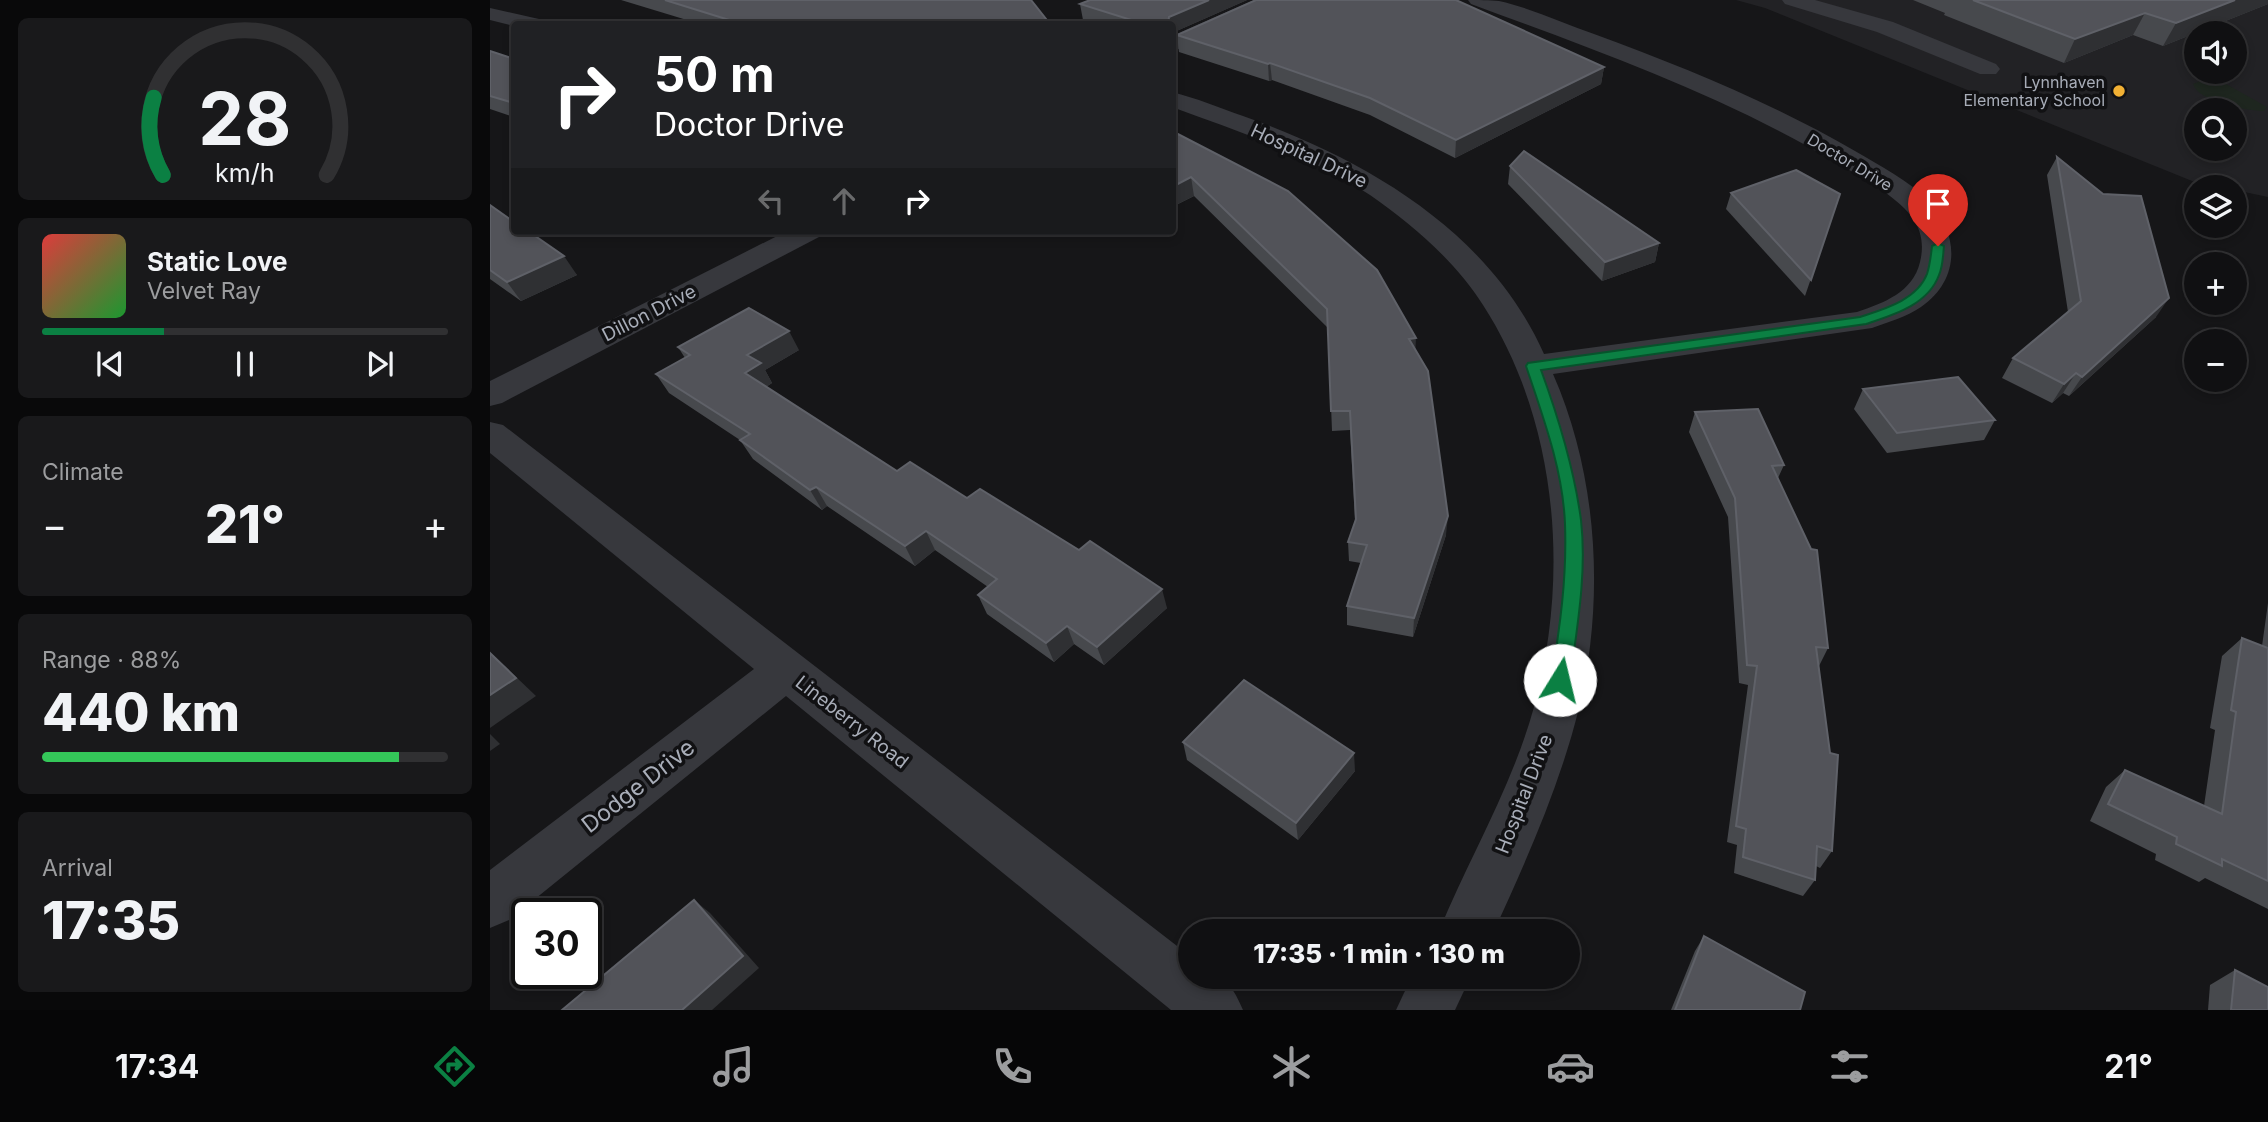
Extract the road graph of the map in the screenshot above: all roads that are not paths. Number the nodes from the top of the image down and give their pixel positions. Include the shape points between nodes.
1 (1271, 0) edge
2 (1478, 0) edge
3 (1792, 0) edge
4 (490, 14) edge
5 (519, 21) edge
6 (1176, 43) edge
7 (1988, 69) dead end
8 (1176, 100) edge
9 (801, 235) edge
10 (1533, 366) junction
11 (490, 395) edge
12 (490, 434) edge
13 (786, 670) junction
14 (490, 902) edge
15 (1472, 919) edge
16 (1436, 989) edge
17 (1215, 1010) edge
18 (1424, 1010) edge

1 - 6 street
2 - 10 street, Doctor Drive via 1700,83 1840,153 1912,201 1932,225 1938,246 1933,275 1919,294 1895,310 1861,321
3 - 7 street via 1885,27
4 - 5 street
8 - 10 street, Hospital Drive via 1286,140 1339,165 1425,223 1465,261 1499,304
9 - 11 street, Dillon Drive
10 - 15 street, Hospital Drive via 1559,440 1573,522 1572,607 1557,705 1521,815
12 - 13 street, Lineberry Road
13 - 14 street, Dodge Drive
13 - 17 street, Lineberry Road
16 - 18 street

